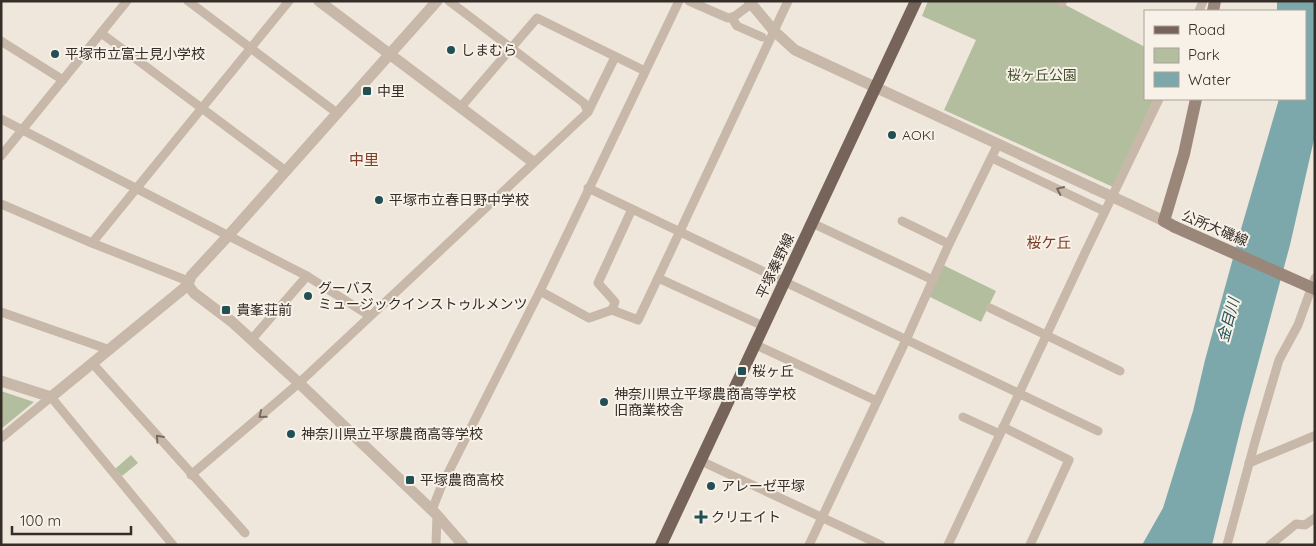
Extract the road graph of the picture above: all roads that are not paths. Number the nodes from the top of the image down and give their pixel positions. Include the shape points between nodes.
1 (127, 1) edge
2 (188, 1) edge
3 (289, 1) edge
4 (319, 1) edge
5 (437, 1) edge
6 (449, 1) edge
7 (678, 1) edge
8 (690, 1) edge
9 (788, 1) edge
10 (916, 1) edge
11 (750, 3) edge
12 (732, 18) junction
13 (774, 31) junction
14 (101, 33) junction
15 (762, 37) dead end
16 (1, 41) edge
17 (511, 47) junction
18 (251, 48) junction
19 (390, 54) junction
20 (616, 57) junction
21 (645, 71) junction
22 (63, 80) junction
23 (876, 88) junction
24 (1159, 100) edge
25 (1196, 100) edge
26 (202, 108) junction
27 (460, 108) junction
28 (588, 112) junction
29 (337, 113) junction
30 (1, 119) edge
31 (22, 130) junction
32 (998, 144) junction
33 (1, 156) edge
34 (992, 158) junction
35 (533, 162) junction
36 (286, 171) junction
37 (137, 188) junction
38 (588, 188) junction
39 (1, 204) edge
40 (632, 209) junction
41 (1104, 211) junction
42 (902, 221) dead end
43 (812, 223) junction
44 (1169, 224) junction
45 (680, 232) junction
46 (228, 236) junction
47 (92, 243) junction
48 (949, 244) junction
49 (307, 276) junction
50 (658, 278) junction
51 (1315, 278) edge
52 (933, 280) junction
53 (784, 282) junction
54 (188, 285) junction
55 (540, 291) junction
56 (1313, 294) edge
57 (990, 308) dead end
58 (612, 310) junction
59 (1, 312) edge
60 (370, 316) junction
61 (763, 326) junction
62 (1046, 335) junction
63 (252, 339) junction
64 (906, 340) junction
65 (756, 344) junction
66 (110, 350) junction
67 (93, 364) junction
68 (1120, 371) dead end
69 (1, 382) edge
70 (299, 383) junction
71 (1019, 394) junction
72 (51, 397) junction
73 (877, 401) junction
74 (963, 417) dead end
75 (1001, 431) junction
76 (1098, 431) dead end
77 (1315, 436) edge
78 (1, 438) edge
79 (701, 461) junction
80 (1249, 463) junction
81 (192, 475) junction
82 (434, 513) junction
83 (822, 517) junction
84 (1315, 518) edge
85 (245, 534) dead end
86 (174, 545) edge
87 (436, 545) edge
88 (463, 545) edge
89 (661, 545) edge
90 (809, 545) edge
91 (881, 545) edge
92 (948, 545) edge
93 (1030, 545) edge
94 (1227, 545) edge
95 (1270, 545) edge

1 - 14 street
2 - 18 street
3 - 18 street
4 - 19 street
5 - 19 street
6 - 17 street
7 - 21 street
8 - 12 street
9 - 13 street
10 - 23 main road, 平塚秦野線
11 - 12 street
11 - 13 street
12 - 15 street via 737,26
13 - 23 street via 795,50
13 - 45 street
14 - 22 street
14 - 26 street
16 - 22 street
17 - 20 street via 536,18
17 - 27 street
17 - 28 street via 584,103
18 - 26 street
18 - 29 street
19 - 27 street
19 - 29 street
20 - 21 street
20 - 28 street
21 - 38 street
22 - 31 street
23 - 32 street
23 - 43 main road, 平塚秦野線
24 - 41 street
25 - 44 main road, 公所大磯線
26 - 36 street
26 - 37 street
27 - 35 street
28 - 35 street
29 - 36 street
30 - 31 street
31 - 33 street
31 - 37 street
32 - 34 street
32 - 44 street, bridge
41 -> 34 street
34 - 48 street
35 - 60 street
36 - 46 street
37 - 46 street
37 - 47 street
38 - 40 street
38 - 55 street
39 - 47 street
40 - 45 street
40 - 58 street via 598,283 615,302
41 - 62 street
42 - 48 street
43 - 52 street
43 - 53 main road, 平塚秦野線
44 - 56 main road, 公所大磯線, bridge
45 - 50 street
45 - 53 street
46 - 49 street
46 - 54 street via 191,276
47 - 54 street via 183,279
48 - 52 street
49 - 60 street
49 - 63 street
50 - 58 street via 638,320
50 - 61 street
51 - 56 street
52 - 64 street
53 - 61 main road, 平塚秦野線
53 - 64 street
54 - 63 street
54 - 66 street
55 - 58 street via 589,318
55 - 82 street via 441,487
56 - 80 street via 1279,360
57 - 62 street
59 - 66 street
60 - 70 street
61 - 65 main road, 平塚秦野線
62 - 68 street
62 - 71 street
63 - 70 street
64 - 71 street
64 - 73 street
65 - 73 street
65 - 79 main road, 平塚秦野線
66 - 67 street
67 - 72 street
81 -> 67 street
69 - 72 street
70 -> 81 street
70 - 82 street
71 - 75 street
71 - 76 street
72 - 78 street
72 - 86 street
73 - 83 street
74 - 75 street
75 - 92 street
75 - 93 street via 1069,460
77 - 80 street
79 - 83 street
79 - 89 main road, 平塚秦野線
80 - 94 street
81 - 85 street
82 - 87 street
82 - 88 street
83 - 90 street
83 - 91 street
84 - 95 street via 1305,525 1296,524

